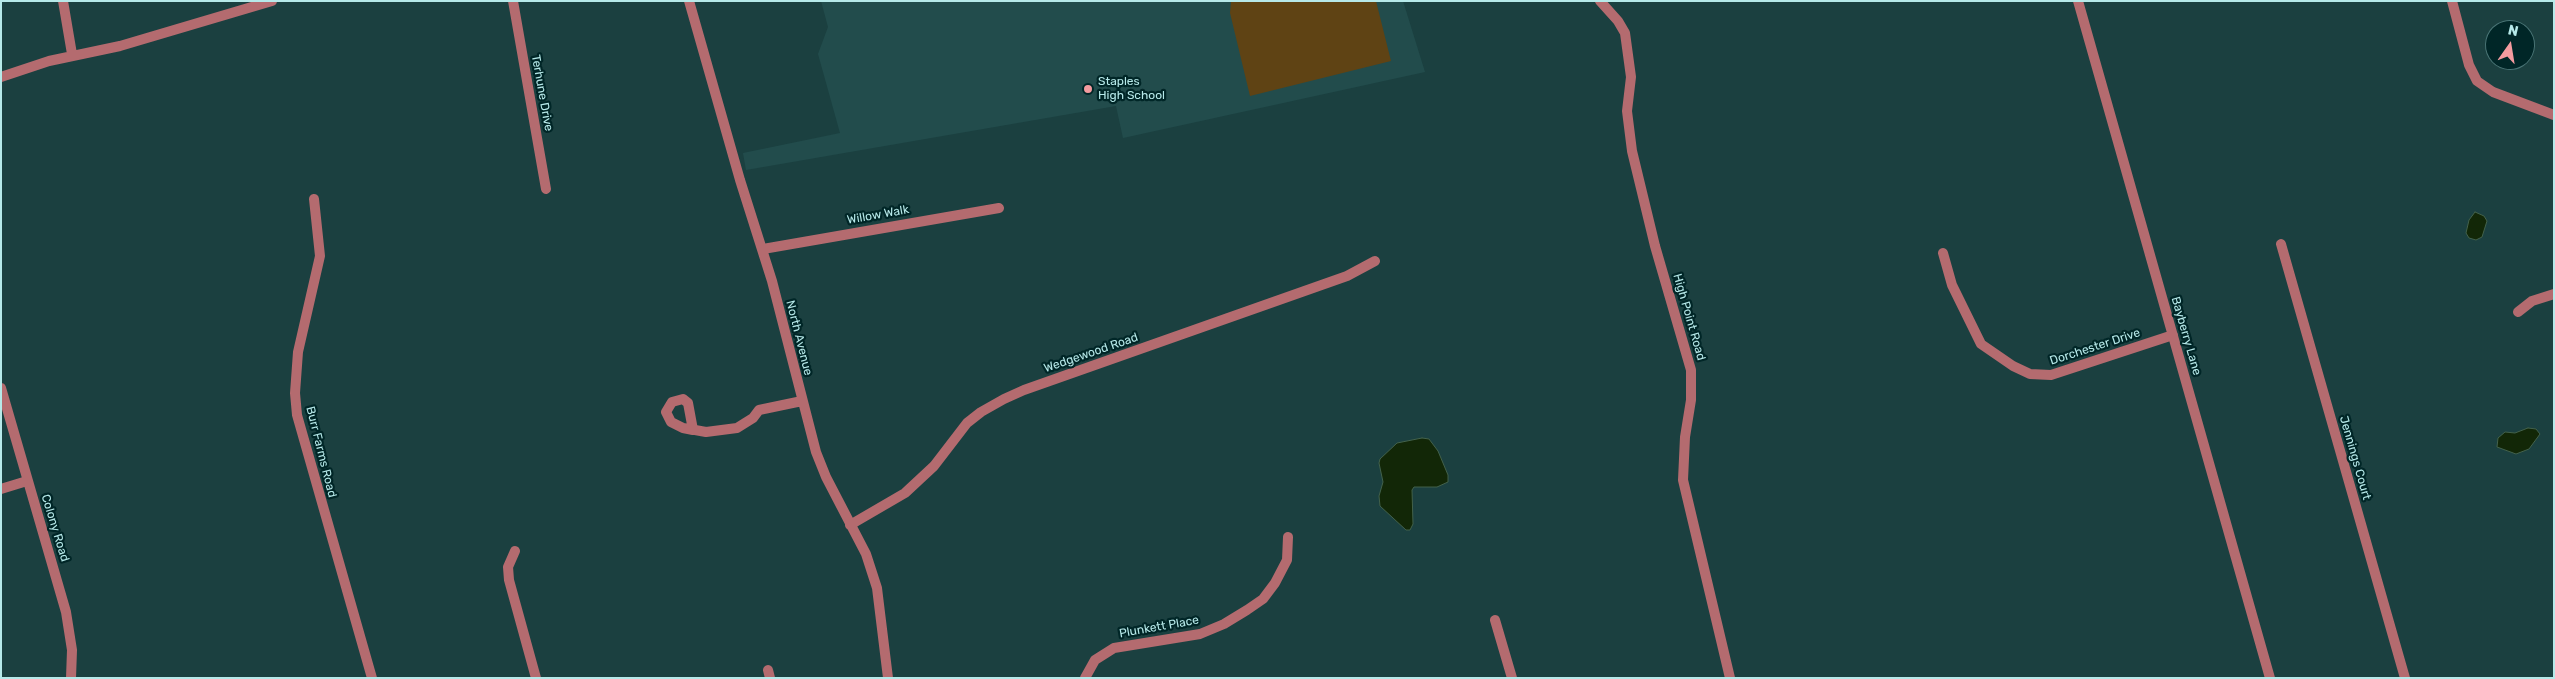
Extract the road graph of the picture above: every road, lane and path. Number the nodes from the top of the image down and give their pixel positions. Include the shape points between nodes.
1 (63, 1) edge
2 (272, 1) edge
3 (513, 1) edge
4 (689, 1) edge
5 (1600, 1) edge
6 (2078, 1) edge
7 (2452, 1) edge
8 (72, 54) junction
9 (1, 77) edge
10 (2554, 115) edge
11 (546, 190) dead end
12 (314, 199) dead end
13 (999, 208) dead end
14 (2281, 244) dead end
15 (762, 249) junction
16 (1943, 253) dead end
17 (1375, 261) dead end
18 (2554, 294) edge
19 (2518, 312) dead end
20 (2173, 335) junction
21 (1, 388) edge
22 (802, 401) junction
23 (694, 430) dead end
24 (27, 481) junction
25 (1, 489) edge
26 (850, 525) junction
27 (1288, 537) dead end
28 (515, 551) dead end
29 (1495, 620) dead end
30 (71, 678) edge
31 (372, 678) edge
32 (536, 678) edge
33 (888, 678) edge
34 (1085, 678) edge
35 (1512, 678) edge
36 (1730, 678) edge
37 (2270, 678) edge
38 (2405, 678) edge

1 - 8 street
2 - 8 street via 120,46
3 - 11 street, Terhune Drive
4 - 15 street, North Avenue
5 - 36 street, High Point Road via 1625,33 1631,77 1627,111 1632,151 1655,246 1691,370 1683,480
6 - 20 street, Bayberry Lane
7 - 10 street via 2469,65 2477,81 2493,92
8 - 9 street
12 - 31 street, Burr Farms Road via 320,256 298,352 296,408
13 - 15 street, Willow Walk
14 - 38 street, Jennings Court
15 - 22 street, North Avenue
16 - 20 street, Dorchester Drive via 1952,285 1981,344 2030,374 2051,375
17 - 26 street, Wedgewood Road via 1347,276 1004,399 967,424 934,466 905,493
18 - 19 street via 2532,301
20 - 37 street, Bayberry Lane
21 - 24 street, Colony Road
22 - 23 street via 759,410 737,428 706,432
22 - 26 street, North Avenue via 826,477
24 - 25 street
24 - 30 street, Colony Road via 66,612 72,650
26 - 33 street, North Avenue via 866,554 877,588
27 - 34 street, Plunkett Place via 1287,560 1275,583 1255,605 1200,634 1114,648 1095,660
28 - 32 street via 508,567 509,580
29 - 35 street

